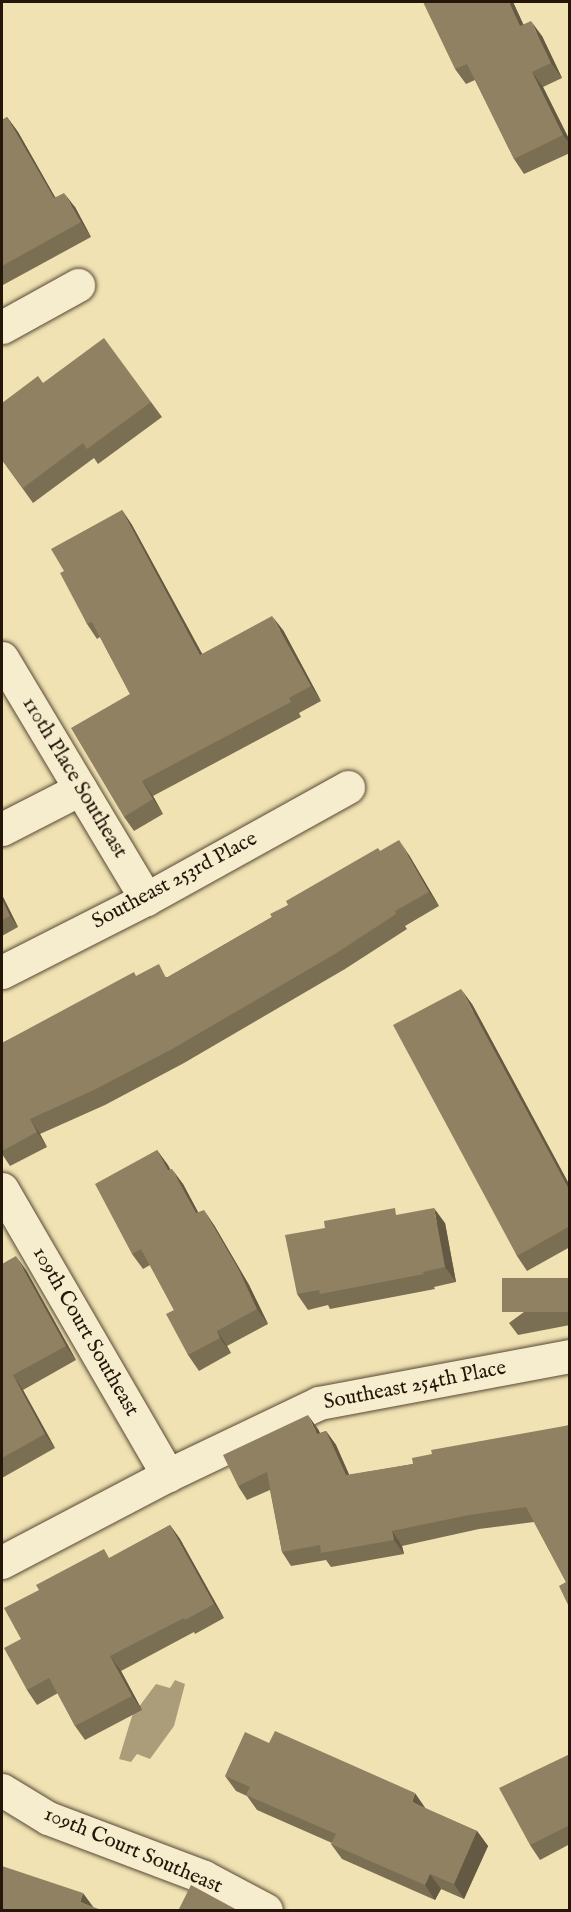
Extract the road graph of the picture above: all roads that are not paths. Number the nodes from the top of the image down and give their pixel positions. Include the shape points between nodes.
1 (78, 285) dead end
2 (2, 327) edge
3 (2, 658) edge
4 (348, 787) dead end
5 (80, 789) junction
6 (2, 829) edge
7 (146, 899) junction
8 (2, 972) edge
9 (2, 1189) edge
10 (570, 1356) edge
11 (168, 1475) junction
12 (2, 1562) edge
13 (2, 1790) edge
14 (266, 1911) edge

1 - 2 street
3 - 5 street, 110th Place Southeast
4 - 7 street, Southeast 253rd Place
5 - 6 street
5 - 7 street, 110th Place Southeast
7 - 8 street, Southeast 253rd Place
9 - 11 street, 109th Court Southeast
10 - 11 street, Southeast 254th Place via 320,1403
11 - 12 street, Southeast 254th Place
13 - 14 street, 109th Court Southeast via 48,1818 204,1877

